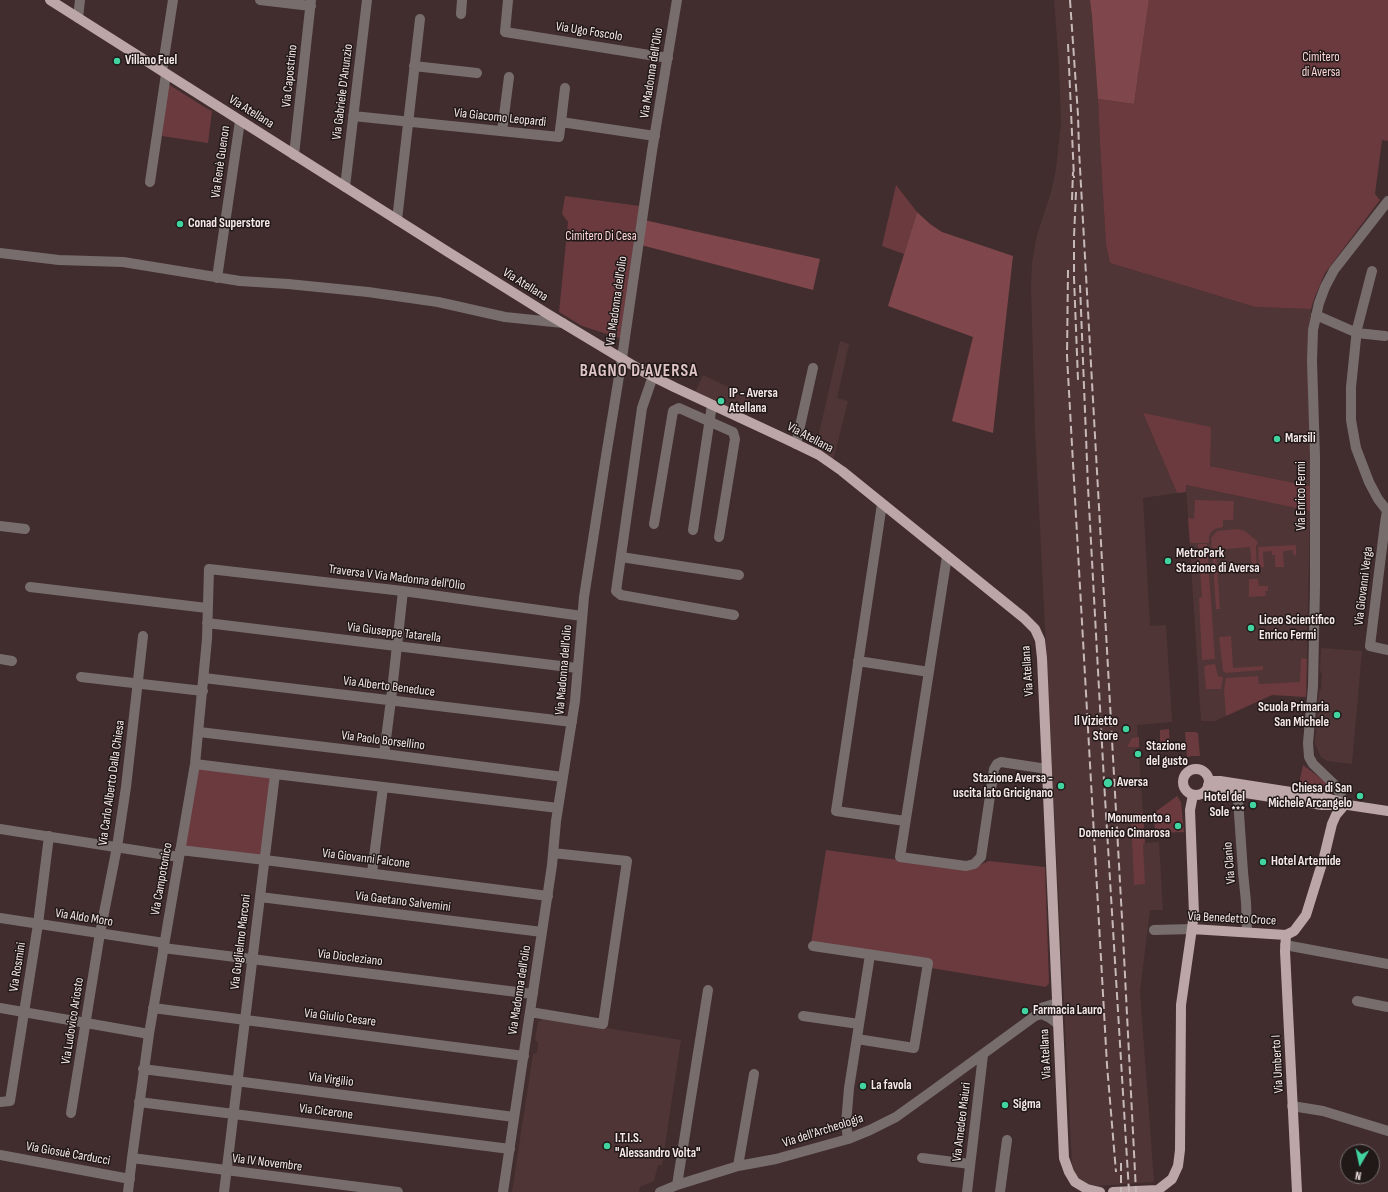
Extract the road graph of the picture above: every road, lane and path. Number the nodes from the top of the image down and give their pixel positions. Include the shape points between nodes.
1 (50, 0) edge
2 (80, 0) edge
3 (173, 0) edge
4 (260, 0) edge
5 (367, 0) edge
6 (462, 0) edge
7 (508, 0) edge
8 (677, 0) edge
9 (311, 3) edge
10 (461, 14) dead end
11 (78, 18) junction
12 (420, 19) dead end
13 (668, 58) junction
14 (414, 66) junction
15 (164, 72) junction
16 (476, 73) dead end
17 (509, 77) dead end
18 (565, 88) dead end
19 (353, 116) junction
20 (240, 120) junction
21 (408, 121) junction
22 (561, 122) junction
23 (502, 131) junction
24 (655, 136) junction
25 (652, 151) joint
26 (294, 155) junction
27 (150, 182) dead end
28 (345, 187) junction
29 (1388, 201) edge
30 (397, 220) junction
31 (0, 253) edge
32 (1372, 271) dead end
33 (217, 278) junction
34 (1316, 315) junction
35 (563, 323) junction
36 (1356, 333) junction
37 (1385, 336) dead end
38 (622, 358) junction
39 (813, 368) dead end
40 (653, 376) junction
41 (712, 405) junction
42 (709, 421) junction
43 (796, 444) junction
44 (882, 504) junction
45 (1388, 512) edge
46 (654, 524) dead end
47 (0, 526) edge
48 (25, 529) dead end
49 (693, 530) dead end
50 (719, 537) dead end
51 (947, 556) junction
52 (621, 557) junction
53 (1384, 562) edge
54 (209, 569) joint
55 (739, 575) dead end
56 (30, 587) dead end
57 (403, 591) junction
58 (207, 608) junction
59 (734, 615) dead end
60 (582, 616) junction
61 (207, 623) junction
62 (143, 636) dead end
63 (397, 646) junction
64 (1388, 650) edge
65 (0, 659) edge
66 (12, 661) dead end
67 (858, 661) junction
68 (577, 668) junction
69 (929, 672) junction
70 (81, 677) dead end
71 (204, 678) junction
72 (138, 683) junction
73 (203, 691) junction
74 (391, 700) junction
75 (572, 722) junction
76 (198, 732) junction
77 (384, 754) junction
78 (195, 764) junction
79 (1047, 769) junction
80 (275, 774) junction
81 (563, 777) junction
82 (1208, 783) junction
83 (382, 787) junction
84 (1239, 792) junction
85 (1193, 794) junction
86 (1343, 804) junction
87 (558, 808) junction
88 (1388, 811) edge
89 (905, 821) junction
90 (0, 829) edge
91 (49, 836) junction
92 (117, 847) junction
93 (553, 853) junction
94 (180, 854) junction
95 (264, 860) junction
96 (372, 873) junction
97 (548, 896) junction
98 (260, 897) junction
99 (0, 918) edge
100 (38, 924) junction
101 (1192, 929) junction
102 (1154, 930) dead end
103 (542, 932) junction
104 (1247, 932) junction
105 (100, 933) junction
106 (1286, 940) junction
107 (164, 946) junction
108 (813, 946) dead end
109 (870, 955) junction
110 (252, 959) junction
111 (1388, 964) edge
112 (708, 990) dead end
113 (1057, 990) junction
114 (533, 994) junction
115 (1357, 1001) dead end
116 (1057, 1007) junction
117 (1388, 1007) edge
118 (0, 1008) edge
119 (153, 1008) junction
120 (24, 1012) junction
121 (530, 1012) junction
122 (1039, 1013) junction
123 (803, 1016) dead end
124 (245, 1019) junction
125 (86, 1023) junction
126 (859, 1024) junction
127 (1058, 1024) junction
128 (149, 1034) junction
129 (857, 1039) junction
130 (983, 1055) junction
131 (524, 1056) junction
132 (143, 1069) junction
133 (754, 1074) dead end
134 (238, 1081) junction
135 (5, 1102) edge
136 (139, 1102) junction
137 (1292, 1106) junction
138 (71, 1113) dead end
139 (234, 1114) junction
140 (514, 1117) junction
141 (1388, 1131) edge
142 (848, 1139) junction
143 (1007, 1140) dead end
144 (510, 1149) junction
145 (0, 1155) edge
146 (132, 1158) junction
147 (922, 1158) dead end
148 (970, 1164) junction
149 (738, 1166) junction
150 (227, 1171) junction
151 (130, 1179) junction
152 (677, 1185) junction
153 (1162, 1191) edge
154 (128, 1192) edge
155 (224, 1192) edge
156 (398, 1192) edge
157 (503, 1192) edge
158 (660, 1192) edge
159 (967, 1192) edge
160 (1000, 1192) edge
161 (1100, 1192) edge
162 (1114, 1192) edge
163 (1297, 1192) edge

1 - 11 main road, Via Atellana
2 - 11 street
3 - 15 street
4 - 9 street
5 - 19 street, Via Gabriele D'Anunzio
6 - 10 street
7 - 13 street, Via Ugo Foscolo via 505,32
8 - 13 street, Via Madonna dell'Olio
9 - 26 street, Via Capostrino
11 - 15 main road, Via Atellana
12 - 14 street
13 - 24 street, Via Madonna dell'Olio
14 - 16 street
14 - 21 street
15 - 20 main road, Via Atellana
15 - 27 street
17 - 23 street
18 - 22 street
19 - 21 street, Via Giacomo Leopardi
19 - 28 street, Via Gabriele D'Anunzio
20 - 26 main road, Via Atellana
20 - 33 street, Via Renè Guenon
21 - 23 street, Via Giacomo Leopardi
21 - 30 street
22 - 23 street, Via Giacomo Leopardi via 559,137
22 - 24 street, Via Giacomo Leopardi
24 - 25 street, Via Madonna dell'Olio
25 - 38 street, Via Madonna dell'olio
26 - 28 main road, Via Atellana
28 - 30 main road, Via Atellana
29 - 34 street, Via Enrico Fermi via 1334,270 1325,287
30 - 35 main road, Via Atellana
31 - 33 street via 59,260 123,262
32 - 36 street
33 - 35 street via 368,292 438,302 505,316
34 - 36 street
34 - 86 street, Via Enrico Fermi via 1312,361 1315,472 1314,656 1308,743 1309,757 1313,764 1340,790
35 - 38 main road, Via Atellana
36 - 37 street
36 - 45 street via 1351,387 1351,420 1356,448 1369,482
38 - 40 main road, Via Atellana
38 - 60 street, Via Madonna dell'olio
39 - 43 street
40 - 41 main road, Via Atellana
40 - 52 street via 642,408
41 - 42 street
41 - 43 main road, Via Atellana
42 - 46 street via 679,408 672,411
42 - 49 street
42 - 50 street via 733,432 735,439
43 - 44 main road, Via Atellana via 842,471
44 - 51 main road, Via Atellana
44 - 67 street
45 - 53 street, Via Giovanni Verga
47 - 48 street
51 - 69 street
51 - 79 main road, Via Atellana via 1035,629 1040,640 1042,658
52 - 55 street
52 - 59 street via 616,591 621,595
53 - 64 street, Via Giovanni Verga via 1370,646
54 - 57 street, Traversa V Via Madonna dell'Olio
54 - 58 street, Via Campotonico
56 - 58 street
57 - 60 street, Traversa V Via Madonna dell'Olio
57 - 63 street
58 - 61 street, Via Campotonico
60 - 68 street, Via Madonna dell'olio
61 - 63 street, Via Giuseppe Tatarella
61 - 71 street, Via Campotonico
62 - 72 street, Via Carlo Alberto Dalla Chiesa
63 - 68 street, Via Giuseppe Tatarella
63 - 74 street
65 - 66 street
67 - 69 street
67 - 89 street via 836,811
68 - 75 street, Via Madonna dell'olio
69 - 89 street
70 - 72 street
71 - 73 street, Via Campotonico
71 - 74 street, Via Alberto Beneduce
72 - 73 street
72 - 92 street, Via Carlo Alberto Dalla Chiesa
73 - 76 street, Via Campotonico
74 - 75 street, Via Alberto Beneduce
74 - 77 street
75 - 81 street, Via Madonna dell'olio
76 - 77 street, Via Paolo Borsellino
76 - 78 street, Via Campotonico
77 - 81 street, Via Paolo Borsellino
78 - 80 street
78 - 94 street, Via Campotonico
79 - 89 street via 1001,762 996,764 980,857 974,864 966,866 900,857
79 - 113 main road, Via Atellana
80 - 83 street
80 - 95 street, Via Guglielmo Marconi
81 - 87 street, Via Madonna dell'olio
82 - 84 main road
82 - 85 main road via 1202,793
82 - 85 main road via 1207,776 1201,770 1189,771 1183,782 1185,790
82 - 86 main road via 1220,781 1323,797
83 - 87 street
83 - 96 street
84 - 86 main road via 1322,805
84 - 104 street, Via Clanio
85 - 101 main road via 1190,810 1194,914
86 - 88 main road
86 - 106 main road, Via Benedetto Croce via 1332,824 1306,915
87 - 93 street, Via Madonna dell'olio
90 - 91 street, Via Giovanni Falcone
91 - 92 street, Via Giovanni Falcone
91 - 100 street, Via Rosmini
92 - 94 street, Via Giovanni Falcone
92 - 105 street, Via Carlo Alberto Dalla Chiesa
93 - 97 street, Via Madonna dell'olio
93 - 121 street via 627,861 603,1024
94 - 95 street, Via Giovanni Falcone
94 - 107 street, Via Campotonico
95 - 96 street, Via Giovanni Falcone
95 - 98 street, Via Guglielmo Marconi
96 - 97 street, Via Giovanni Falcone
97 - 103 street, Via Madonna dell'olio
98 - 103 street, Via Gaetano Salvemini
98 - 110 street, Via Guglielmo Marconi
99 - 100 street, Via Aldo Moro
100 - 105 street, Via Aldo Moro
100 - 120 street, Via Rosmini
101 - 102 street, Via Benedetto Croce
101 - 104 main road, Via Benedetto Croce
101 - 153 main road via 1181,1005 1180,1150 1178,1166
103 - 114 street, Via Madonna dell'olio
104 - 106 main road, Via Benedetto Croce
105 - 107 street, Via Aldo Moro
105 - 125 street, Via Ludovico Ariosto
106 - 111 street
106 - 137 main road, Via Umberto I
107 - 110 street, Via Diocleziano
107 - 119 street, Via Campotonico
108 - 109 street
109 - 126 street
109 - 129 street via 928,963 914,1048
110 - 114 street, Via Diocleziano
110 - 124 street, Via Guglielmo Marconi
112 - 152 street
113 - 116 main road, Via Atellana
113 - 122 street
114 - 121 street, Via Madonna dell'olio
115 - 117 street
116 - 122 street, Via dell'Archeologia via 1049,1012
116 - 127 main road, Via Atellana
118 - 120 street
119 - 124 street, Via Giulio Cesare
119 - 128 street, Via Campotonico
120 - 125 street
120 - 135 street, Via Rosmini
121 - 131 street, Via Madonna dell'olio
122 - 127 street
122 - 130 street, Via dell'Archeologia
123 - 126 street
124 - 131 street, Via Giulio Cesare
124 - 134 street, Via Guglielmo Marconi
125 - 128 street
125 - 138 street, Via Ludovico Ariosto
126 - 129 street
127 - 161 main road, Via Atellana via 1064,1158 1068,1172 1076,1182 1087,1189
128 - 132 street, Via Campotonico
129 - 142 street via 846,1111
130 - 142 street, Via dell'Archeologia via 896,1116
130 - 148 street, Via Amedeo Maiuri
131 - 140 street, Via Madonna dell'olio
132 - 134 street, Via Virgilio
132 - 136 street, Via Campotonico
133 - 149 street
134 - 139 street, Via Guglielmo Marconi
134 - 140 street, Via Virgilio
136 - 139 street, Via Cicerone
136 - 146 street, Via Campotonico
137 - 141 street via 1323,1111
137 - 163 main road, Via Umberto I
139 - 144 street, Via Cicerone
139 - 150 street, Via Guglielmo Marconi
140 - 144 street, Via Madonna dell'olio
142 - 149 street, Via dell'Archeologia via 776,1159
143 - 160 street
144 - 157 street, Via Madonna dell'olio
145 - 151 street, Via Giosuè Carducci
146 - 150 street, Via IV Novembre
146 - 151 street, Via Campotonico
147 - 148 street
148 - 159 street, Via Amedeo Maiuri
149 - 152 street, Via dell'Archeologia
150 - 155 street, Via Guglielmo Marconi
150 - 156 street, Via IV Novembre
151 - 154 street, Via Campotonico
152 - 158 street, Via dell'Archeologia
153 - 162 main road

